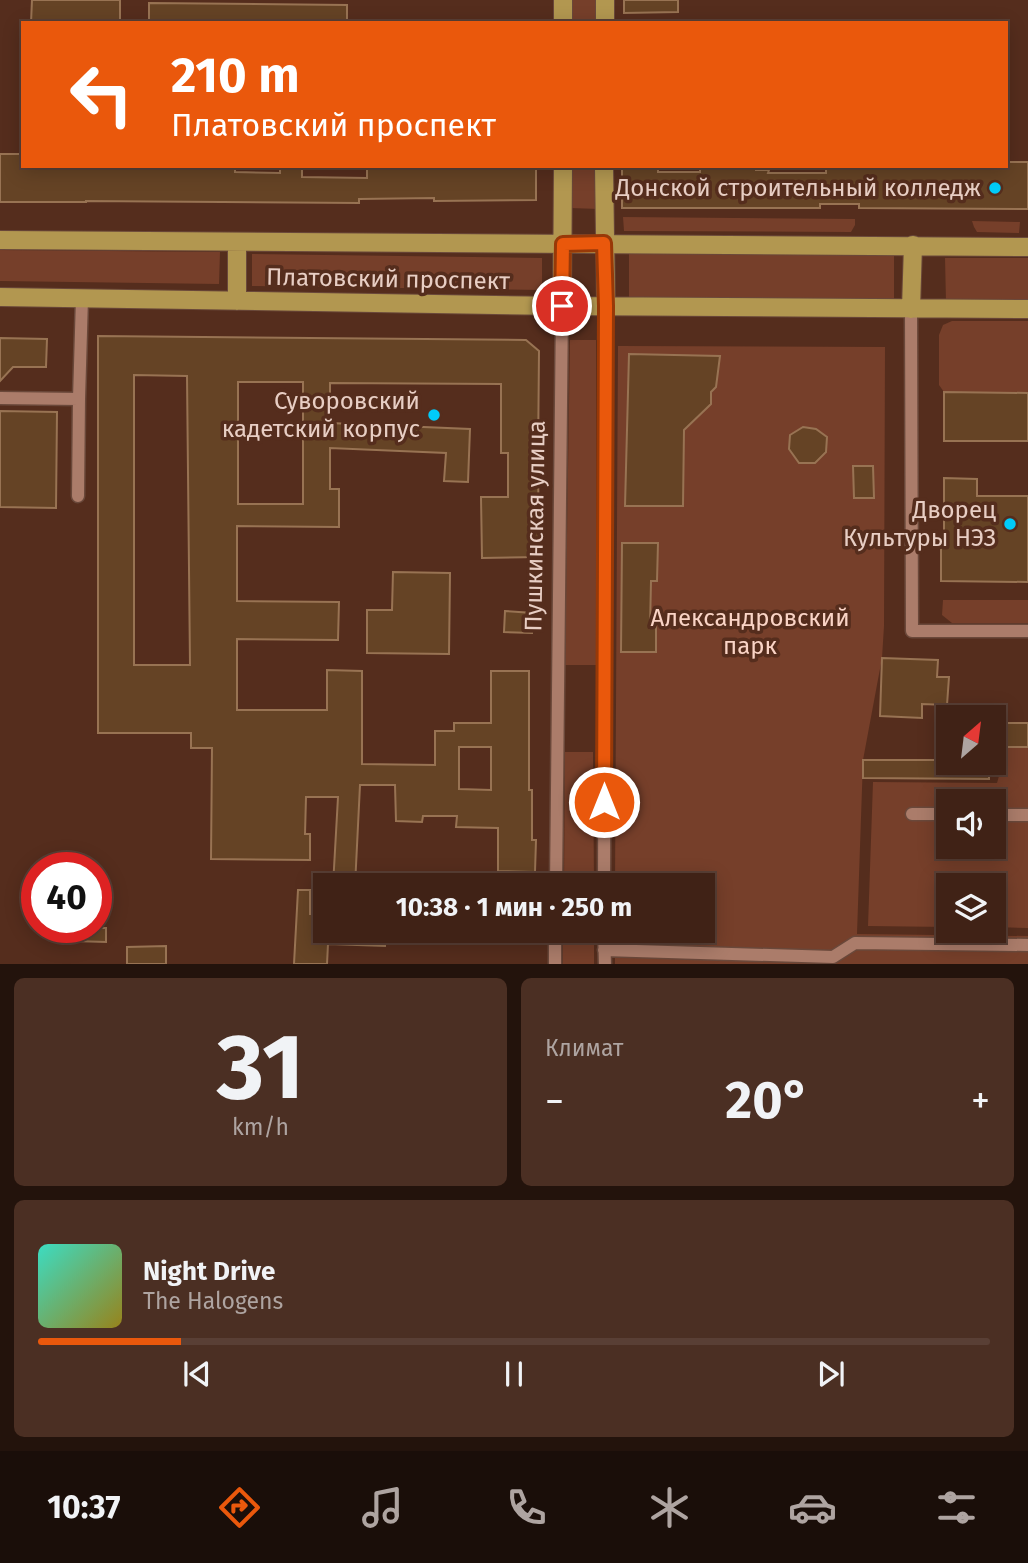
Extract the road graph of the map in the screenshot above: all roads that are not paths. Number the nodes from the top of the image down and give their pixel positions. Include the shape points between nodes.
1 (563, 0) edge
2 (605, 0) edge
3 (563, 21) edge
4 (605, 21) edge
5 (563, 168) edge
6 (604, 168) edge
7 (0, 240) edge
8 (237, 242) junction
9 (604, 243) junction
10 (563, 244) junction
11 (914, 245) junction
12 (1028, 247) edge
13 (0, 297) edge
14 (82, 298) junction
15 (237, 301) junction
16 (562, 306) junction
17 (606, 306) junction
18 (911, 309) junction
19 (1028, 309) edge
20 (0, 398) edge
21 (79, 399) junction
22 (78, 496) dead end
23 (1028, 631) edge
24 (912, 814) dead end
25 (936, 814) edge
26 (1006, 815) edge
27 (1028, 815) edge
28 (556, 873) edge
29 (604, 873) edge
30 (555, 943) edge
31 (604, 943) edge
32 (1028, 945) edge
33 (604, 950) junction
34 (555, 964) edge
35 (605, 964) edge

1 - 3 main road
2 - 4 main road
5 - 10 main road, Пушкинская улица
6 - 9 main road
7 - 8 main road, Платовский проспект
8 - 10 main road, Платовский проспект
8 - 15 main road
9 - 10 main road, Платовский проспект
9 - 11 main road, Платовский проспект
9 - 17 main road
10 - 16 main road, Пушкинская улица
11 - 12 main road, Платовский проспект
11 - 18 main road
13 - 14 main road, Платовский проспект
14 - 15 main road, Платовский проспект
14 - 21 street
15 - 16 main road, Платовский проспект
16 - 17 main road, Платовский проспект
16 - 28 street, Пушкинская улица
17 - 18 main road, Платовский проспект
17 - 29 street
18 - 19 main road, Платовский проспект
18 - 23 street via 912,631
20 - 21 street
21 - 22 street
24 - 25 street
26 - 27 street
30 - 34 street
31 - 33 street
32 - 33 street via 855,943 833,957
33 - 35 street

